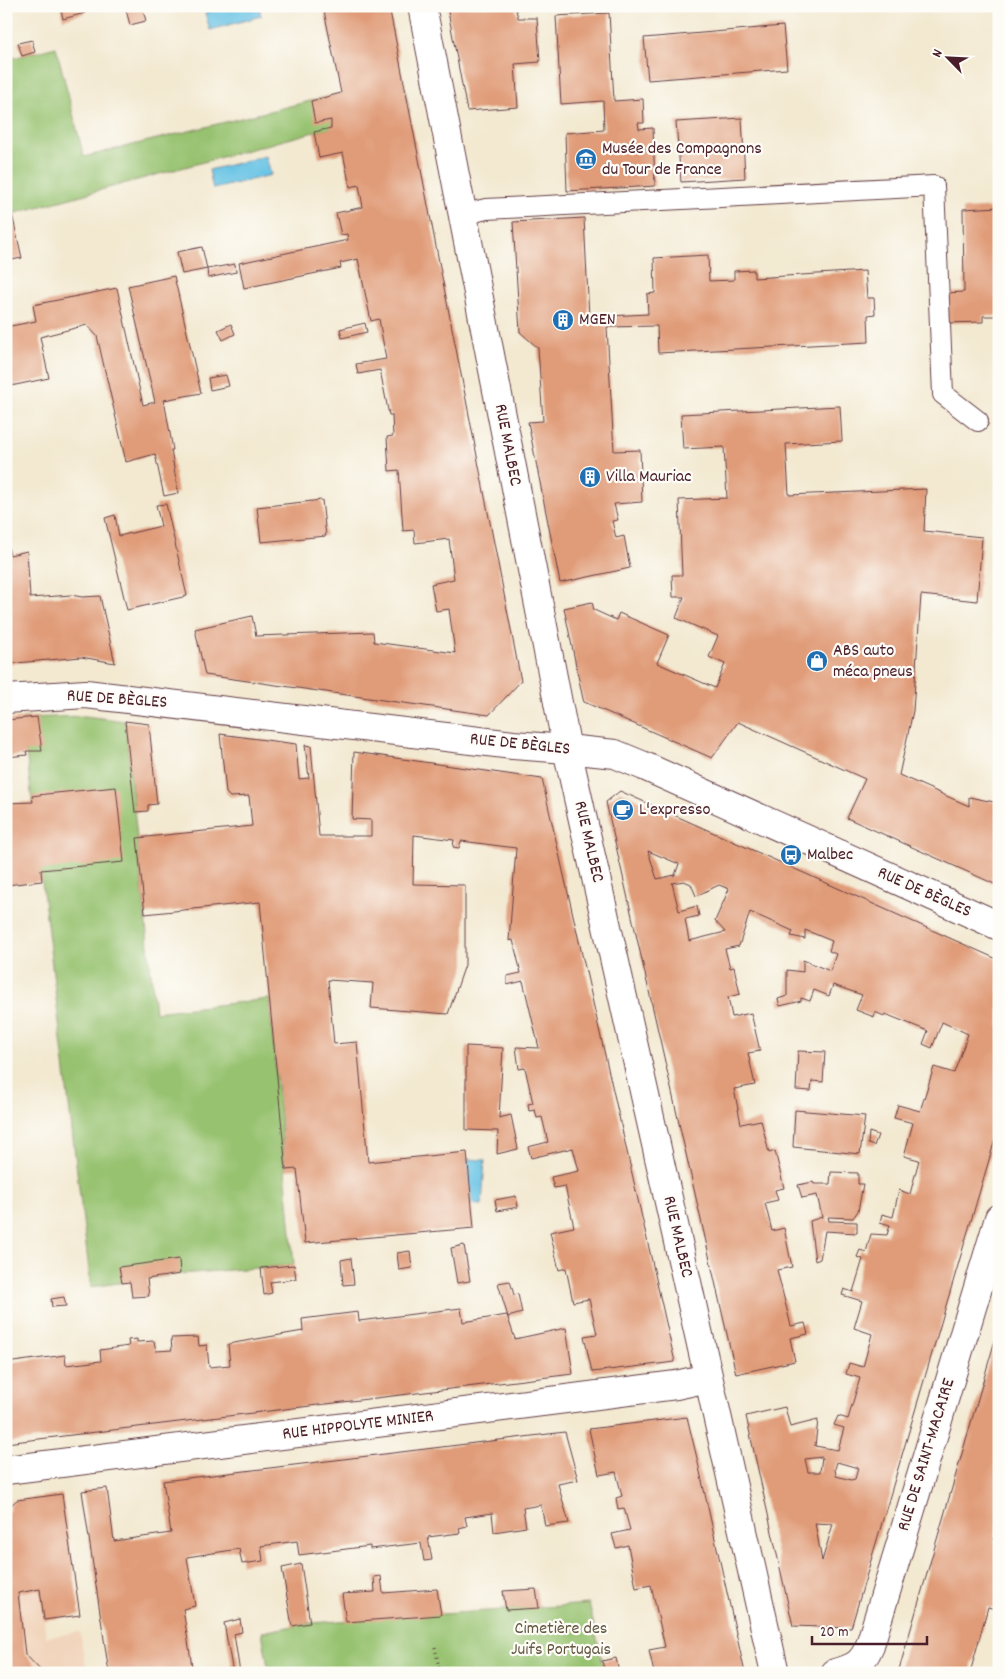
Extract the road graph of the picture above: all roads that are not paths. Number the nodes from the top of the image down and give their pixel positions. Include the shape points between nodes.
1 (422, 6) edge
2 (462, 215) junction
3 (978, 421) dead end
4 (6, 700) edge
5 (567, 749) junction
6 (999, 926) edge
7 (999, 1218) edge
8 (708, 1378) junction
9 (6, 1470) edge
10 (775, 1673) edge
11 (835, 1673) edge

1 - 2 street, RUE MALBEC
2 - 3 lane via 486,209 934,186 943,394
2 - 5 street, RUE MALBEC
4 - 5 street, RUE DE BÈGLES via 86,694
5 - 6 street, RUE DE BÈGLES via 615,754
5 - 8 street, RUE MALBEC
7 - 11 street, RUE DE SAINT-MACAIRE via 870,1645 863,1660 848,1670
8 - 9 street, RUE HIPPOLYTE MINIER via 676,1385
8 - 10 street, RUE MALBEC

